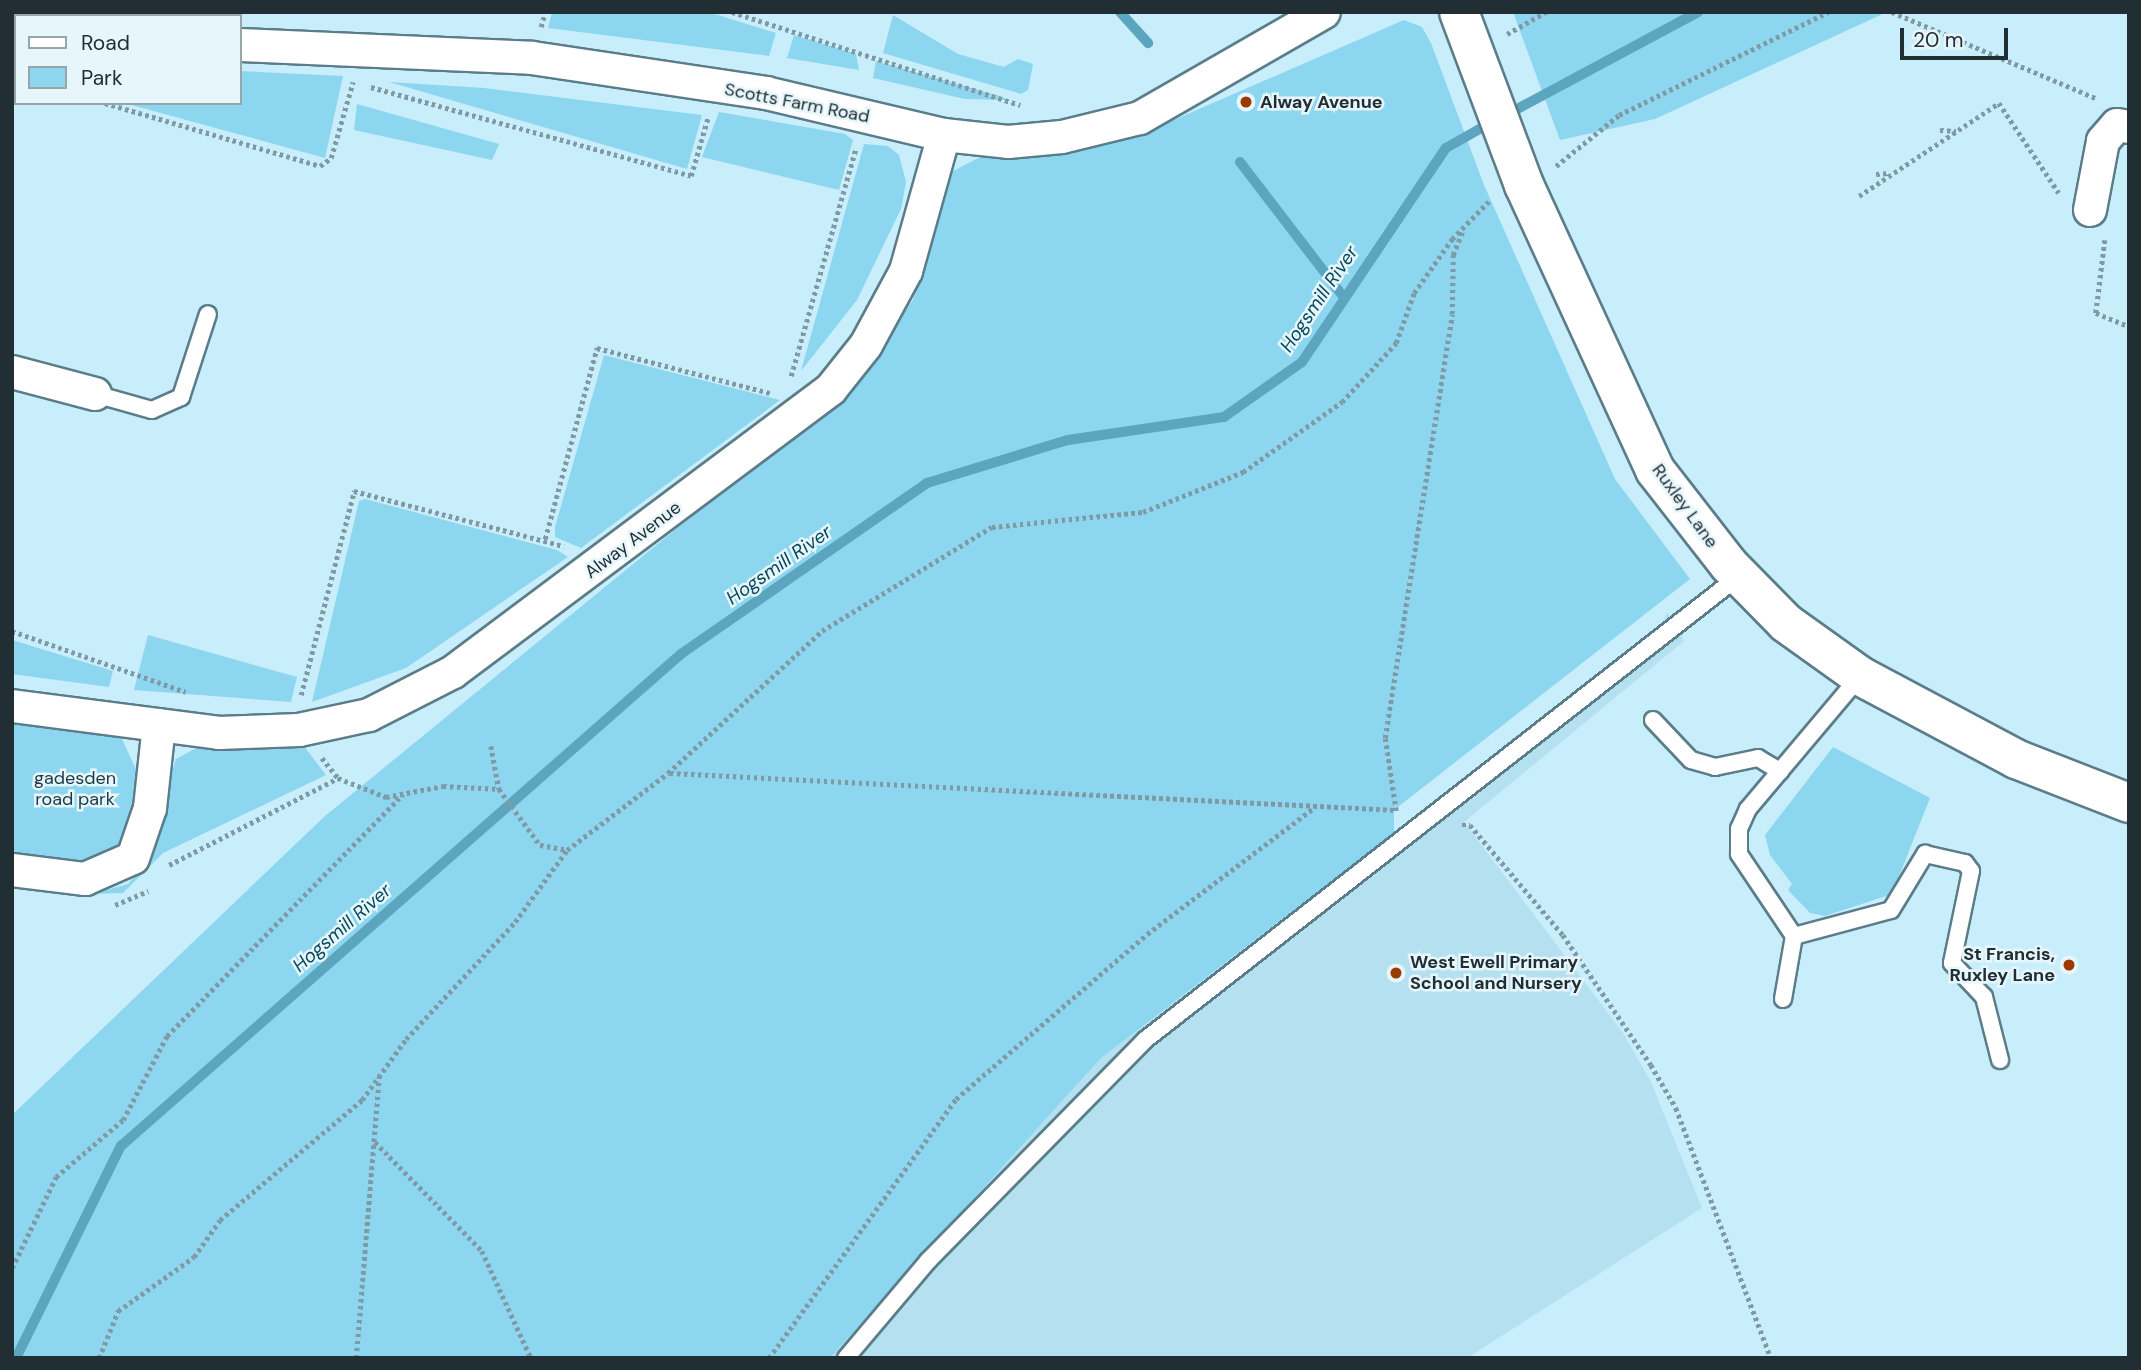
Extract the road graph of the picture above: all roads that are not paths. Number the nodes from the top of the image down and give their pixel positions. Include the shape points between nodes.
1 (1324, 12) edge
2 (1460, 12) edge
3 (242, 45) edge
4 (2123, 126) edge
5 (944, 135) junction
6 (2090, 211) road end
7 (208, 314) dead end
8 (12, 372) edge
9 (95, 394) joint
10 (1739, 576) junction
11 (1860, 676) junction
12 (12, 706) edge
13 (1653, 720) dead end
14 (159, 725) junction
15 (1780, 771) junction
16 (2129, 803) edge
17 (12, 870) edge
18 (1794, 936) junction
19 (1783, 999) dead end
20 (2000, 1060) dead end
21 (846, 1358) edge

1 - 5 street, Scotts Farm Road via 1173,100 1101,130 1009,142
2 - 10 main road, Ruxley Lane via 1483,75 1536,169 1655,470
3 - 5 street, Scotts Farm Road via 531,58 716,86
4 - 6 street via 2104,141
5 - 14 street, Alway Avenue via 906,271 866,345 591,571 453,672 397,704 299,730 219,733
7 - 9 lane via 181,397 152,410
8 - 9 street
10 - 11 main road, Ruxley Lane via 1786,623
10 - 21 lane via 1145,1040 928,1261
11 - 15 lane
11 - 16 main road, Ruxley Lane via 2016,759
12 - 14 street, Alway Avenue
13 - 15 lane via 1691,760 1715,767 1758,758
14 - 17 street via 150,808 133,858 85,879
15 - 18 lane via 1748,810 1738,854
18 - 19 lane
18 - 20 lane via 1891,910 1925,854 1965,863 1971,872 1952,963 1984,997

